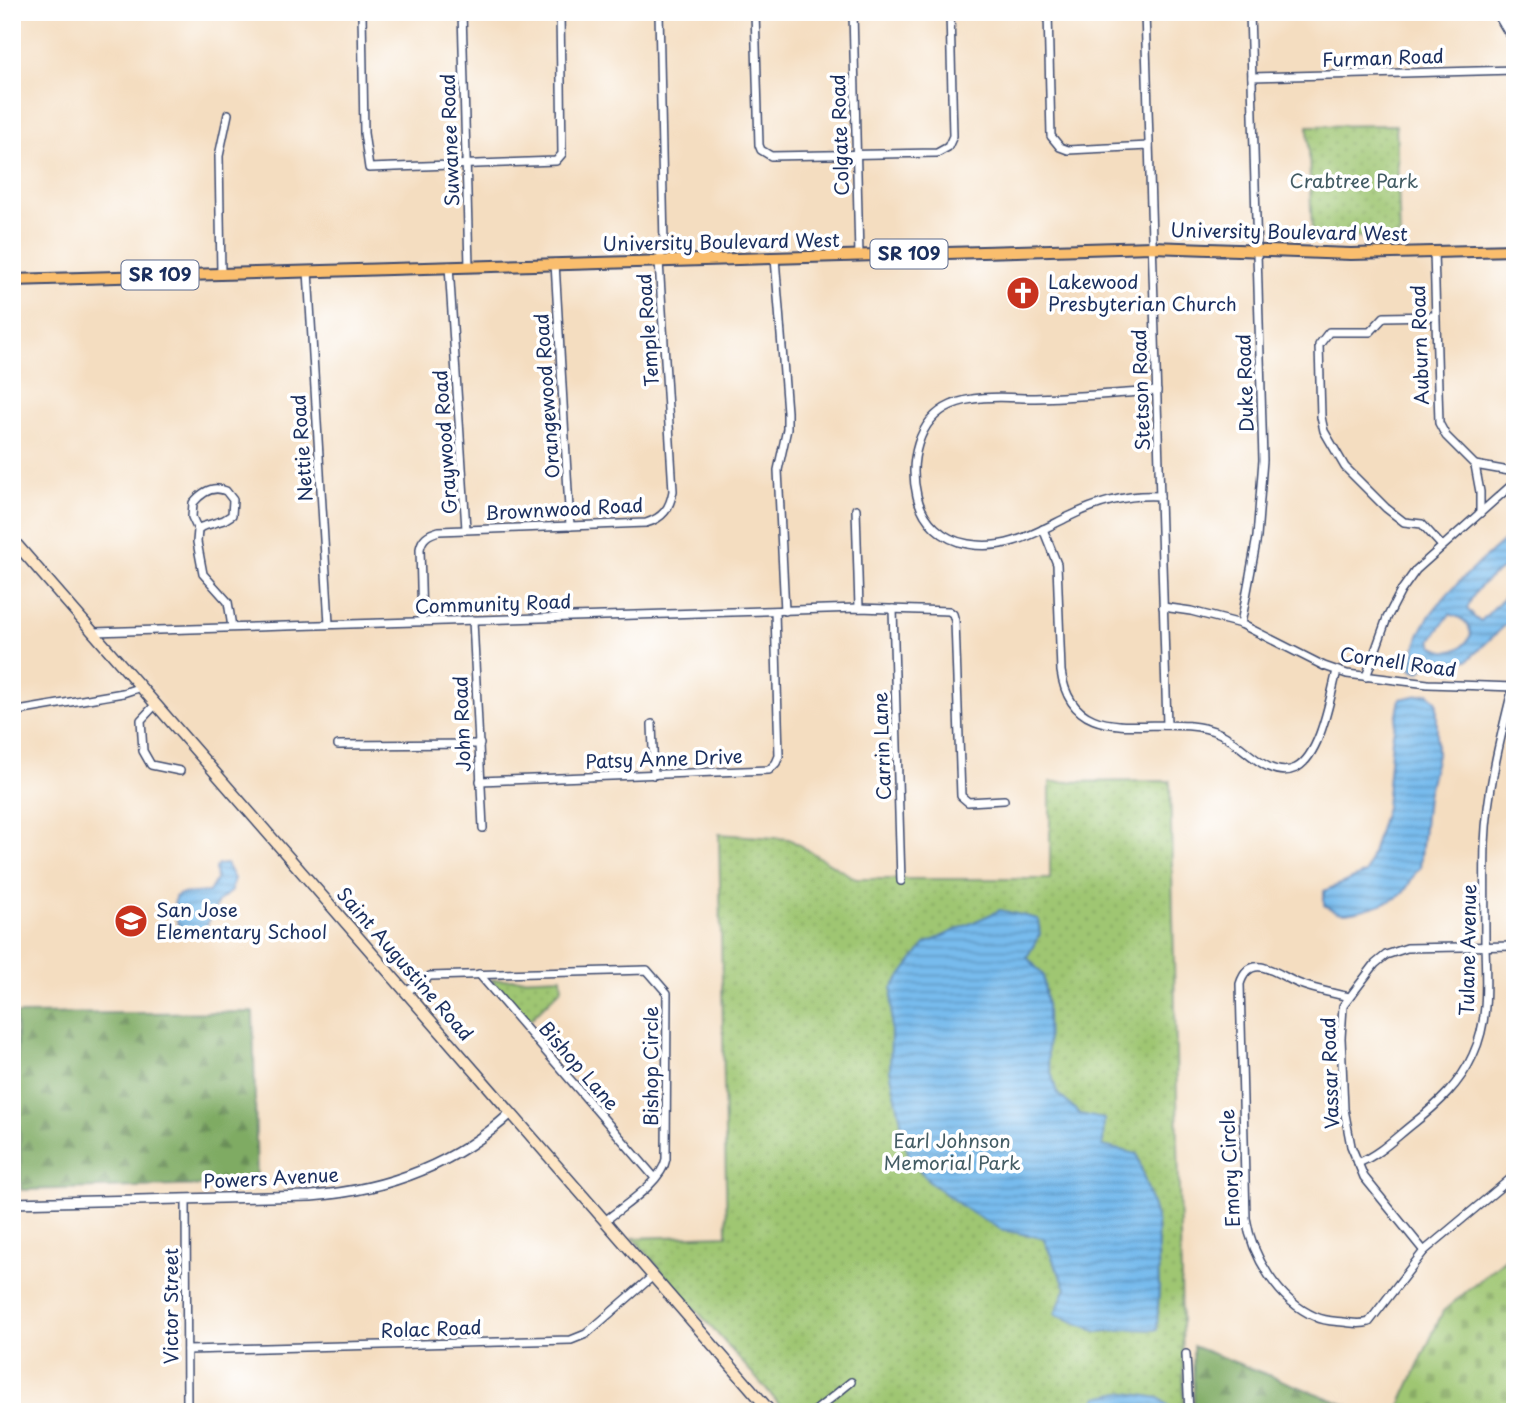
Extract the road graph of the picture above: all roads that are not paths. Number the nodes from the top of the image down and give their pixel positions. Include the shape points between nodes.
1 (362, 12) edge
2 (462, 12) edge
3 (560, 12) edge
4 (659, 12) edge
5 (755, 12) edge
6 (853, 12) edge
7 (950, 12) edge
8 (1048, 12) edge
9 (1145, 12) edge
10 (1250, 12) edge
11 (1496, 12) edge
12 (1515, 44) edge
13 (1515, 70) edge
14 (1252, 77) junction
15 (228, 114) dead end
16 (1149, 146) junction
17 (856, 155) junction
18 (466, 165) junction
19 (1152, 247) junction
20 (1257, 250) junction
21 (1515, 250) edge
22 (1434, 252) junction
23 (859, 256) junction
24 (775, 258) junction
25 (659, 261) junction
26 (555, 264) junction
27 (450, 266) junction
28 (469, 266) junction
29 (308, 271) junction
30 (221, 273) junction
31 (12, 280) edge
32 (1435, 316) junction
33 (1157, 391) junction
34 (1475, 465) junction
35 (1515, 472) edge
36 (1515, 482) edge
37 (1160, 496) junction
38 (856, 509) dead end
39 (1480, 513) junction
40 (661, 516) joint
41 (570, 526) junction
42 (1043, 529) junction
43 (198, 530) junction
44 (466, 530) junction
45 (12, 539) edge
46 (1441, 545) junction
47 (1163, 607) junction
48 (859, 608) junction
49 (894, 609) junction
50 (775, 611) junction
51 (785, 611) junction
52 (474, 620) junction
53 (422, 621) junction
54 (329, 624) junction
55 (1241, 624) junction
56 (232, 627) junction
57 (94, 632) junction
58 (1337, 671) junction
59 (1366, 677) junction
60 (141, 687) junction
61 (1514, 687) edge
62 (156, 704) junction
63 (12, 712) edge
64 (652, 724) dead end
65 (1167, 724) junction
66 (480, 744) junction
67 (338, 745) dead end
68 (180, 771) dead end
69 (654, 775) junction
70 (481, 781) junction
71 (1004, 800) dead end
72 (483, 828) dead end
73 (901, 881) dead end
74 (1486, 946) junction
75 (1515, 946) edge
76 (479, 974) junction
77 (406, 992) junction
78 (1349, 997) junction
79 (511, 1113) junction
80 (1358, 1163) junction
81 (1515, 1174) edge
82 (655, 1178) junction
83 (186, 1199) junction
84 (12, 1203) edge
85 (605, 1221) junction
86 (1424, 1251) junction
87 (653, 1276) junction
88 (187, 1350) junction
89 (1186, 1354) dead end
90 (851, 1382) dead end
91 (187, 1411) edge
92 (119, 1412) edge
93 (771, 1412) edge
94 (814, 1412) edge
95 (1189, 1412) edge

1 - 18 street via 369,168
2 - 18 street, Suwanee Road
3 - 18 street via 562,154 556,161
4 - 25 street, Temple Road via 664,245
5 - 17 street via 761,150 771,156
6 - 17 street, Colgate Road
7 - 17 street via 953,136 948,148 937,153
8 - 16 street via 1054,142 1068,150
9 - 16 street, Stetson Road
10 - 14 street, Duke Road
11 - 12 street
13 - 14 street, Furman Road
14 - 20 street, Duke Road
15 - 30 street via 219,165
16 - 19 street, Stetson Road
17 - 23 street, Colgate Road
18 - 28 street, Suwanee Road
19 - 20 main road, University Boulevard West / SR 109
19 - 23 main road, University Boulevard West / SR 109
19 - 33 street, Stetson Road
20 - 22 main road, University Boulevard West / SR 109
20 - 55 street, Duke Road via 1262,480
21 - 22 main road, University Boulevard West / SR 109
22 - 32 street, Auburn Road
23 - 24 main road, University Boulevard West / SR 109
24 - 25 main road, University Boulevard West / SR 109
24 - 51 street via 787,412 778,470
25 - 26 main road, University Boulevard West / SR 109
25 - 40 street, Temple Road via 673,491
26 - 28 main road, University Boulevard West / SR 109
26 - 41 street, Orangewood Road
27 - 28 main road, University Boulevard West / SR 109
27 - 29 main road, University Boulevard West / SR 109
27 - 44 street, Graywood Road
29 - 30 main road, University Boulevard West / SR 109
29 - 54 street, Nettie Road
30 - 31 main road, University Boulevard West / SR 109
32 - 34 street, Auburn Road via 1439,423
32 - 46 street via 1384,317 1370,332 1329,332 1319,345 1321,417 1345,467 1386,508 1404,522 1422,524
33 - 37 street, Stetson Road
33 - 42 street via 976,399 951,405 930,421 916,448 915,490 927,519 944,535 970,545 1017,541
34 - 35 street
34 - 39 street
36 - 39 street
37 - 42 street via 1121,498
37 - 47 street, Stetson Road
38 - 48 street
39 - 46 street
40 - 41 street, Brownwood Road via 646,523
41 - 44 street, Brownwood Road
42 - 65 street via 1057,564 1061,671 1075,708 1101,724
43 - 43 street via 232,515 233,500 226,491 206,491 193,503 192,517
43 - 56 street via 203,574 228,602
44 - 53 street, Graywood Road via 430,533 422,542
45 - 57 main road, Saint Augustine Road
46 - 59 street via 1401,591
47 - 55 street, Cornell Road
47 - 65 street, Stetson Road
48 - 49 street, Community Road
48 - 51 street, Community Road
49 - 71 street, Community Road via 953,614 961,796 968,802
49 - 73 street, Carrin Lane
50 - 51 street, Community Road
50 - 52 street, Community Road
50 - 69 street, Patsy Anne Drive via 776,763 763,772
52 - 53 street, Community Road
52 - 66 street, John Road
53 - 54 street, Community Road
54 - 56 street, Community Road
55 - 58 street, Cornell Road
56 - 57 street, Community Road
57 - 60 main road, Saint Augustine Road
58 - 59 street, Cornell Road
58 - 65 street via 1316,744 1295,768 1268,766 1214,730
59 - 61 street, Cornell Road via 1460,687
60 - 62 main road, Saint Augustine Road
60 - 63 street
61 - 74 street, Tulane Avenue via 1488,803
62 - 68 street via 141,719 145,758 152,765
62 - 77 main road, Saint Augustine Road
64 - 69 street
66 - 67 street
66 - 70 street, John Road
69 - 70 street, Patsy Anne Drive
70 - 72 street, John Road
74 - 75 street
74 - 78 street via 1394,951 1375,964
74 - 80 street, Tulane Avenue via 1484,1021 1468,1065 1435,1106 1383,1149
76 - 77 street, Bishop Circle via 430,976
76 - 82 street, Bishop Lane
76 - 82 street, Bishop Circle via 648,970 667,993 666,1159 664,1170
77 - 79 main road, Saint Augustine Road
78 - 80 street, Vassar Road via 1341,1027 1344,1109
78 - 86 street, Emory Circle via 1299,984 1267,968 1254,967 1244,974 1239,1002 1250,1236 1258,1259 1283,1293 1305,1311 1325,1320 1362,1324 1373,1319
79 - 83 street, Powers Avenue via 466,1148 400,1180 331,1194
79 - 85 main road, Saint Augustine Road
80 - 86 street, Vassar Road via 1364,1177
81 - 86 street
82 - 85 street, Bishop Circle
83 - 84 street, Powers Avenue
83 - 88 street, Victor Street
85 - 87 main road, Saint Augustine Road
87 - 88 street, Rolac Road via 586,1334 571,1340
87 - 93 main road, Saint Augustine Road
88 - 91 street, Victor Street
89 - 95 street
90 - 94 street
91 - 92 street

